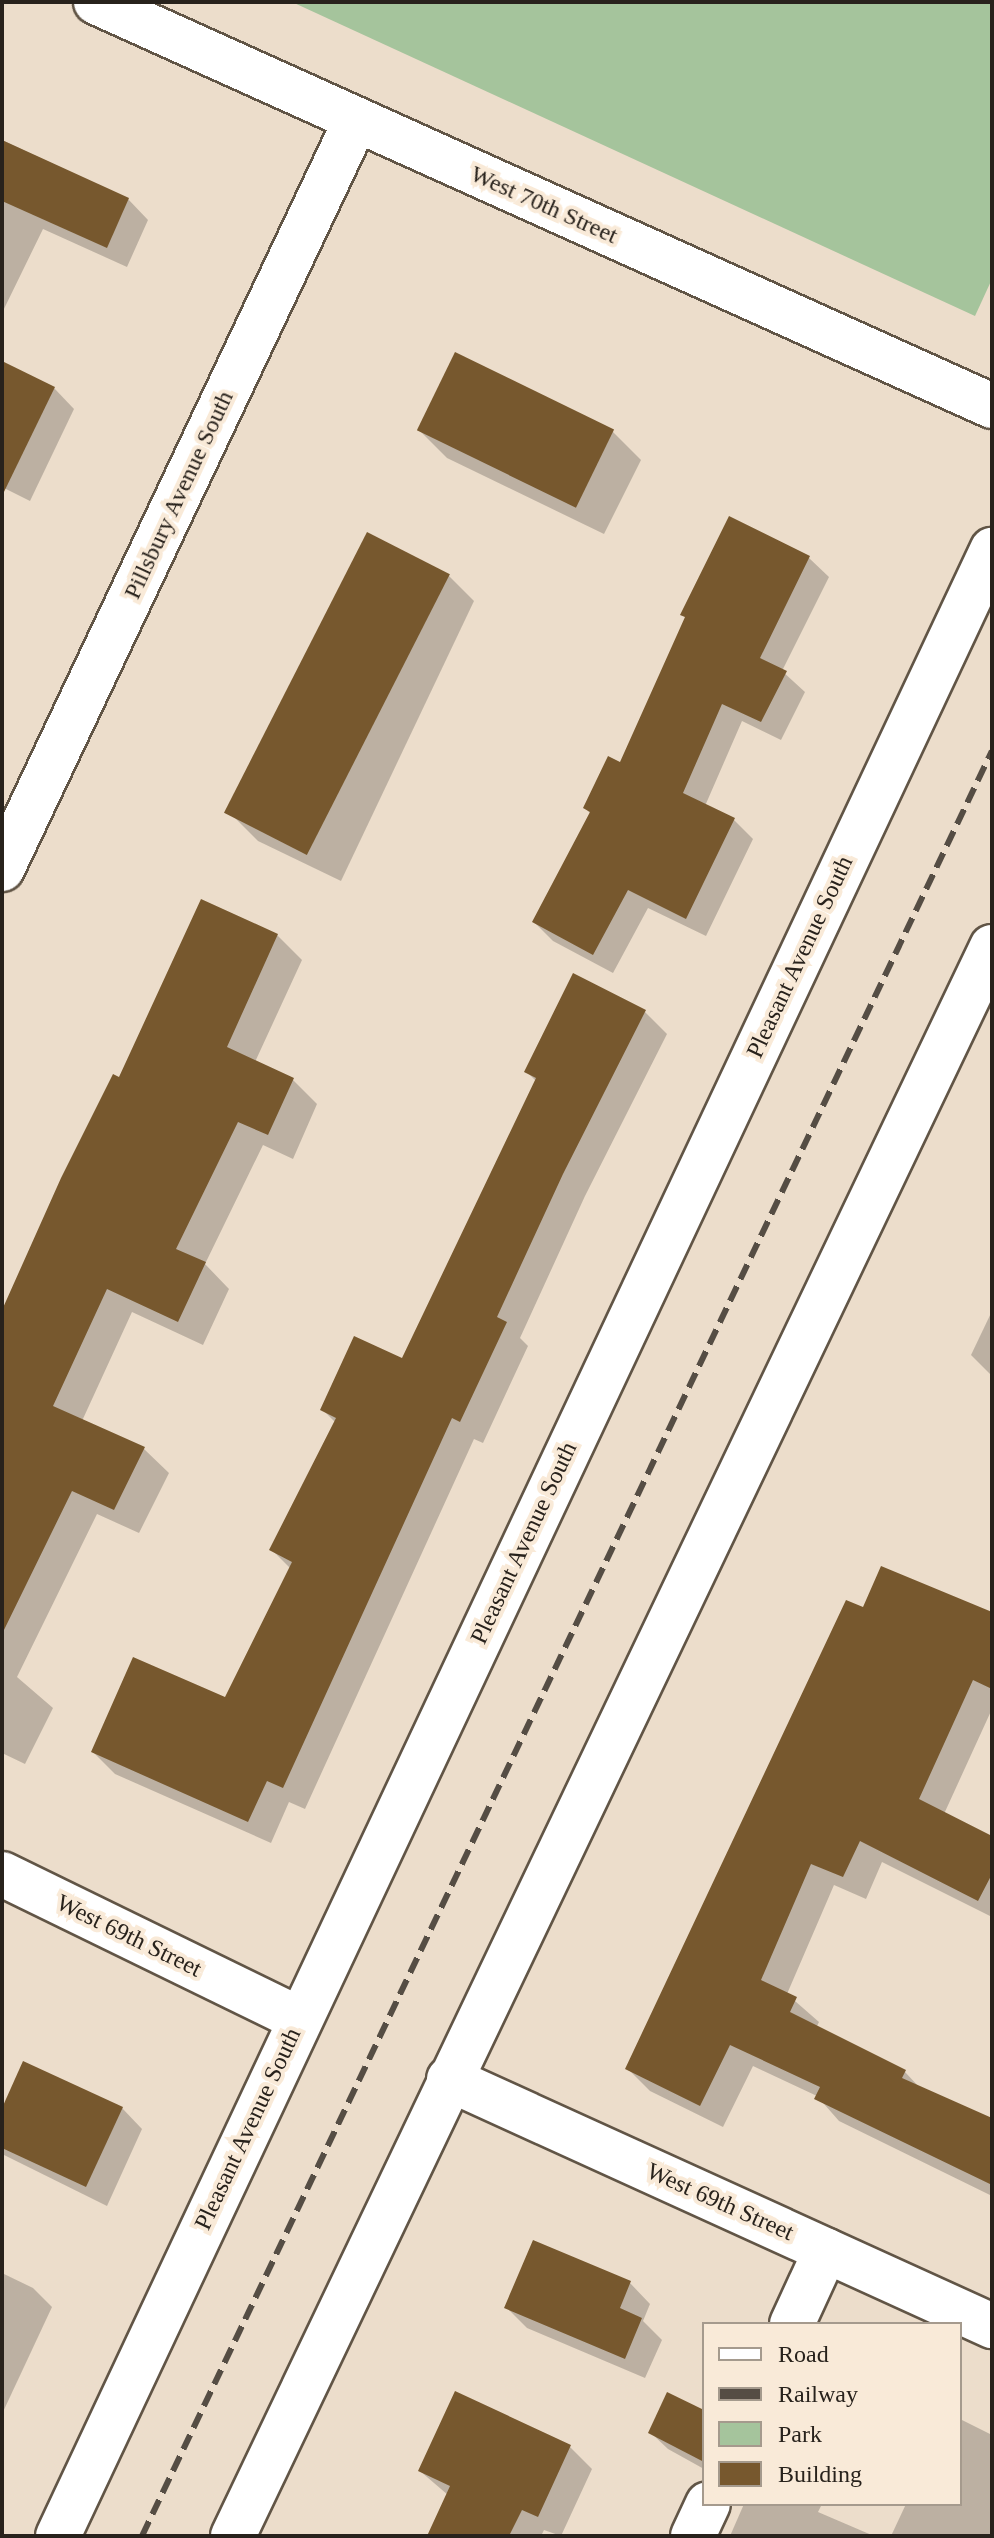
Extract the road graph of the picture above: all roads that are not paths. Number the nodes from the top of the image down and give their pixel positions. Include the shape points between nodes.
1 (96, 2) edge
2 (356, 120) junction
3 (992, 406) edge
4 (992, 550) edge
5 (2, 869) edge
6 (992, 947) edge
7 (2, 1874) edge
8 (299, 2019) junction
9 (449, 2079) junction
10 (826, 2250) junction
11 (793, 2322) edge
12 (992, 2326) edge
13 (707, 2506) edge
14 (58, 2536) edge
15 (233, 2536) edge
16 (693, 2536) edge

1 - 2 street, West 70th Street
2 - 3 street, West 70th Street
2 - 5 street, Pillsbury Avenue South
4 - 8 street, Pleasant Avenue South
6 - 9 street
7 - 8 street, West 69th Street
8 - 14 street, Pleasant Avenue South
9 - 10 street, West 69th Street
9 - 15 street
10 - 11 street
10 - 12 street, West 69th Street
13 - 16 street

